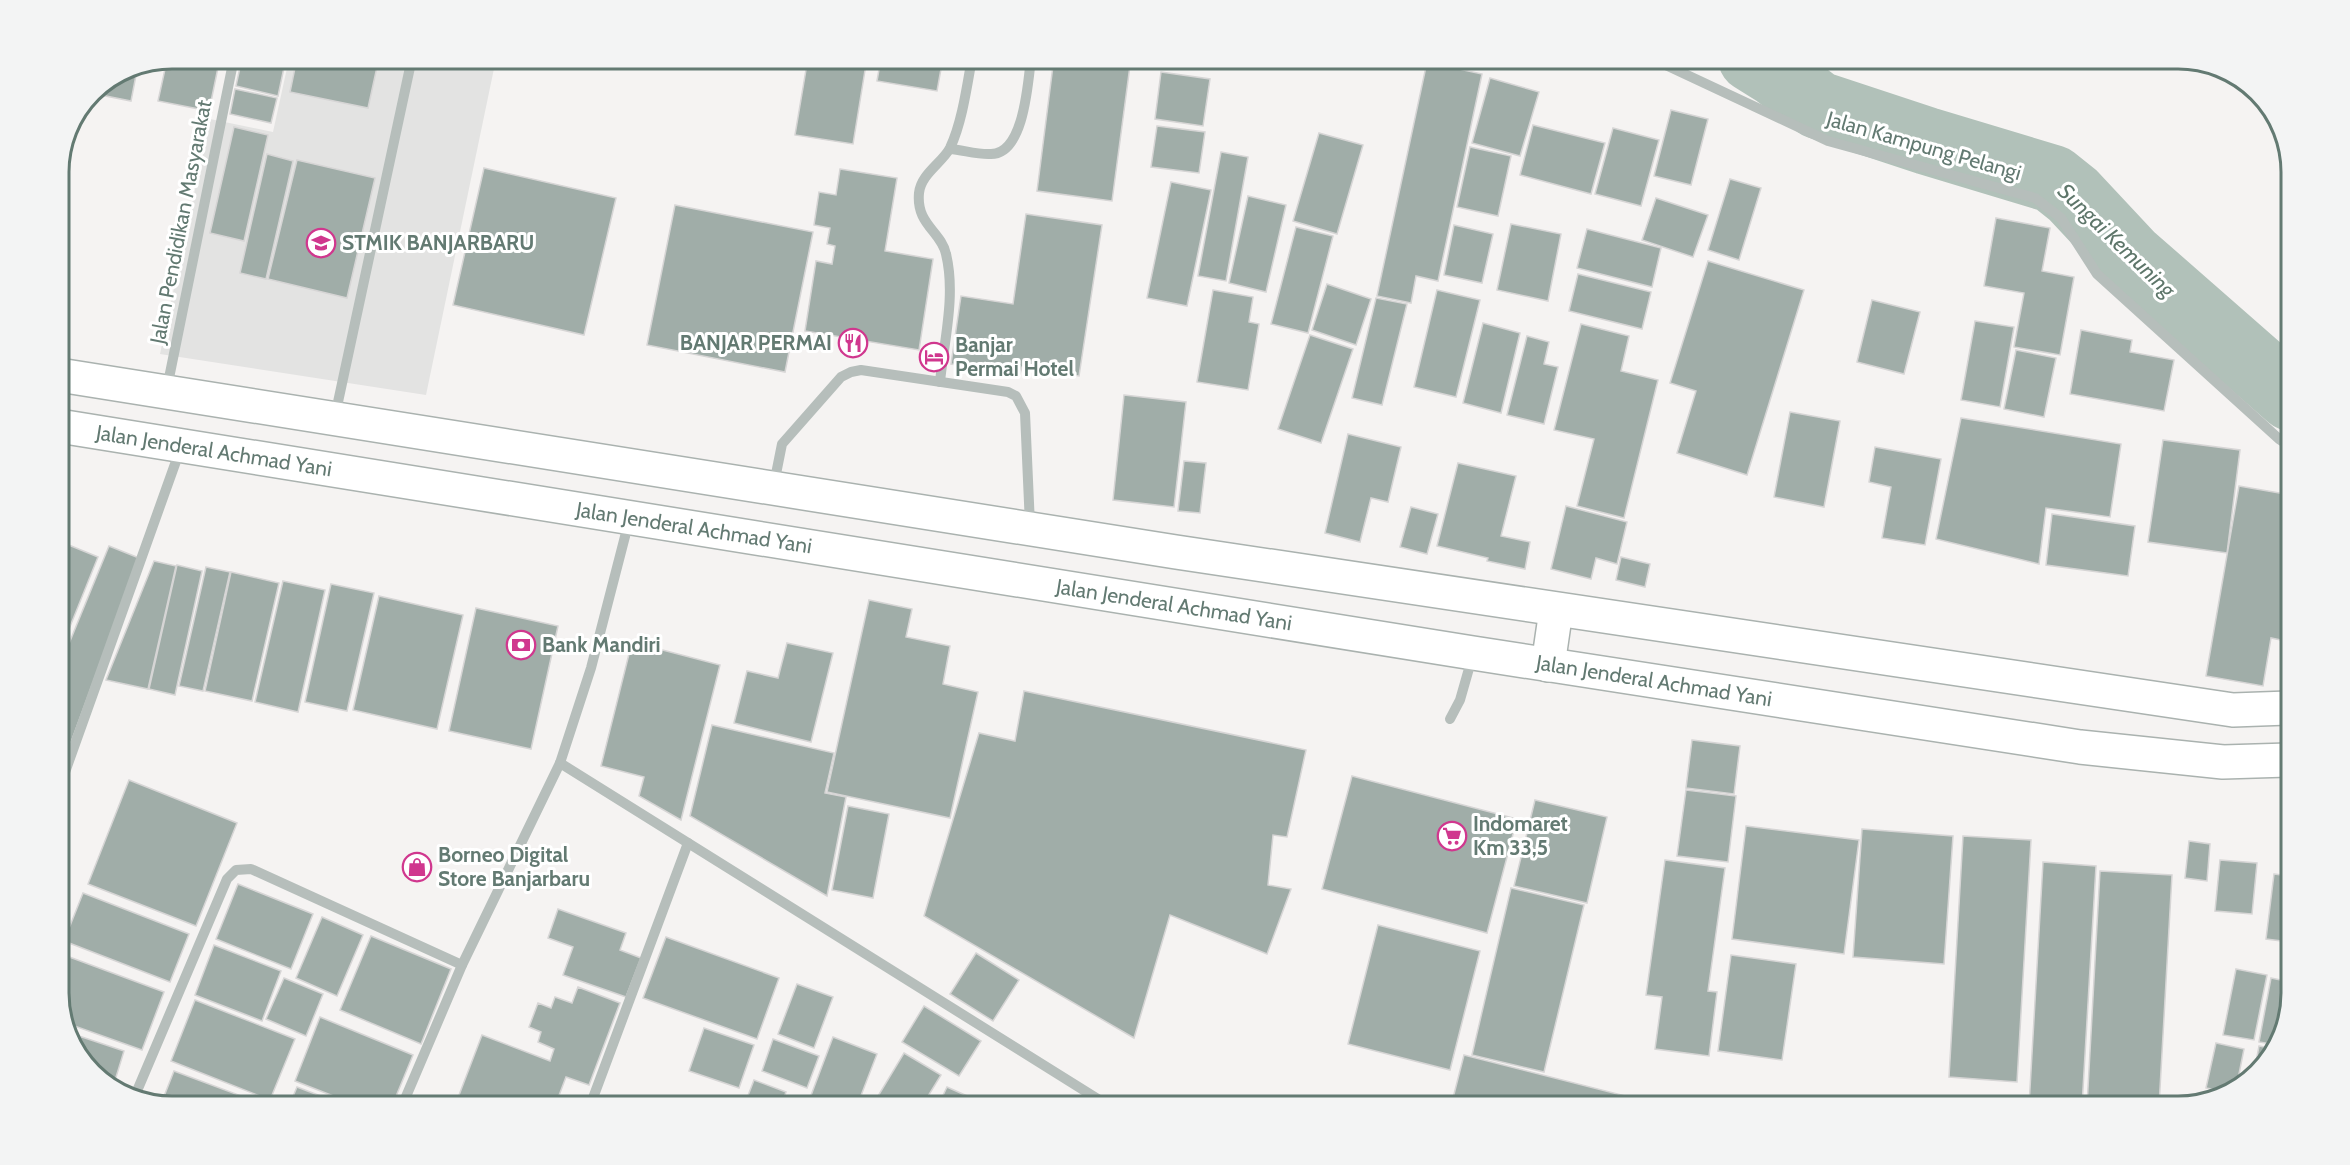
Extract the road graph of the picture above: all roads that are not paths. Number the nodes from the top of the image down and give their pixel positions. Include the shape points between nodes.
1 (232, 69) edge
2 (410, 69) edge
3 (970, 69) edge
4 (1029, 69) edge
5 (1674, 69) edge
6 (950, 149) junction
7 (69, 377) edge
8 (940, 382) junction
9 (166, 393) junction
10 (334, 419) junction
11 (69, 431) edge
12 (2281, 440) edge
13 (182, 446) junction
14 (773, 487) junction
15 (630, 518) junction
16 (1031, 530) junction
17 (1176, 552) junction
18 (1167, 604) junction
19 (1556, 610) junction
20 (1473, 653) junction
21 (1548, 665) junction
22 (2281, 708) edge
23 (1450, 719) dead end
24 (2281, 760) edge
25 (69, 761) edge
26 (560, 763) junction
27 (688, 843) junction
28 (462, 965) junction
29 (137, 1090) edge
30 (407, 1096) edge
31 (594, 1096) edge
32 (1091, 1096) edge

1 - 9 street, Jalan Pendidikan Masyarakat
2 - 10 street
3 - 6 street
4 - 6 street via 1021,123 1006,150 993,155
5 - 12 street, Jalan Kampung Pelangi via 1828,141 2035,198 2061,218 2097,274
6 - 8 street via 920,189 918,206 945,251 951,281
7 - 9 highway
8 - 14 street via 861,370 842,377 782,444
8 - 16 street via 1008,392 1021,403 1025,413
9 - 10 highway
10 - 14 highway
11 - 13 highway, Jalan Jenderal Achmad Yani
13 - 15 highway, Jalan Jenderal Achmad Yani
13 - 25 street
14 - 16 highway
15 - 18 highway, Jalan Jenderal Achmad Yani
15 - 26 street via 591,668
16 - 17 highway
17 - 18 highway
17 - 19 highway
18 - 20 highway, Jalan Jenderal Achmad Yani
19 - 21 highway
19 - 22 highway via 2233,710
20 - 21 highway, Jalan Jenderal Achmad Yani
20 - 23 street via 1460,700
21 - 24 highway, Jalan Jenderal Achmad Yani via 2080,747 2223,762
26 - 27 street
26 - 28 street
27 - 31 street
27 - 32 street
28 - 29 street via 250,869 236,870 227,879
28 - 30 street

